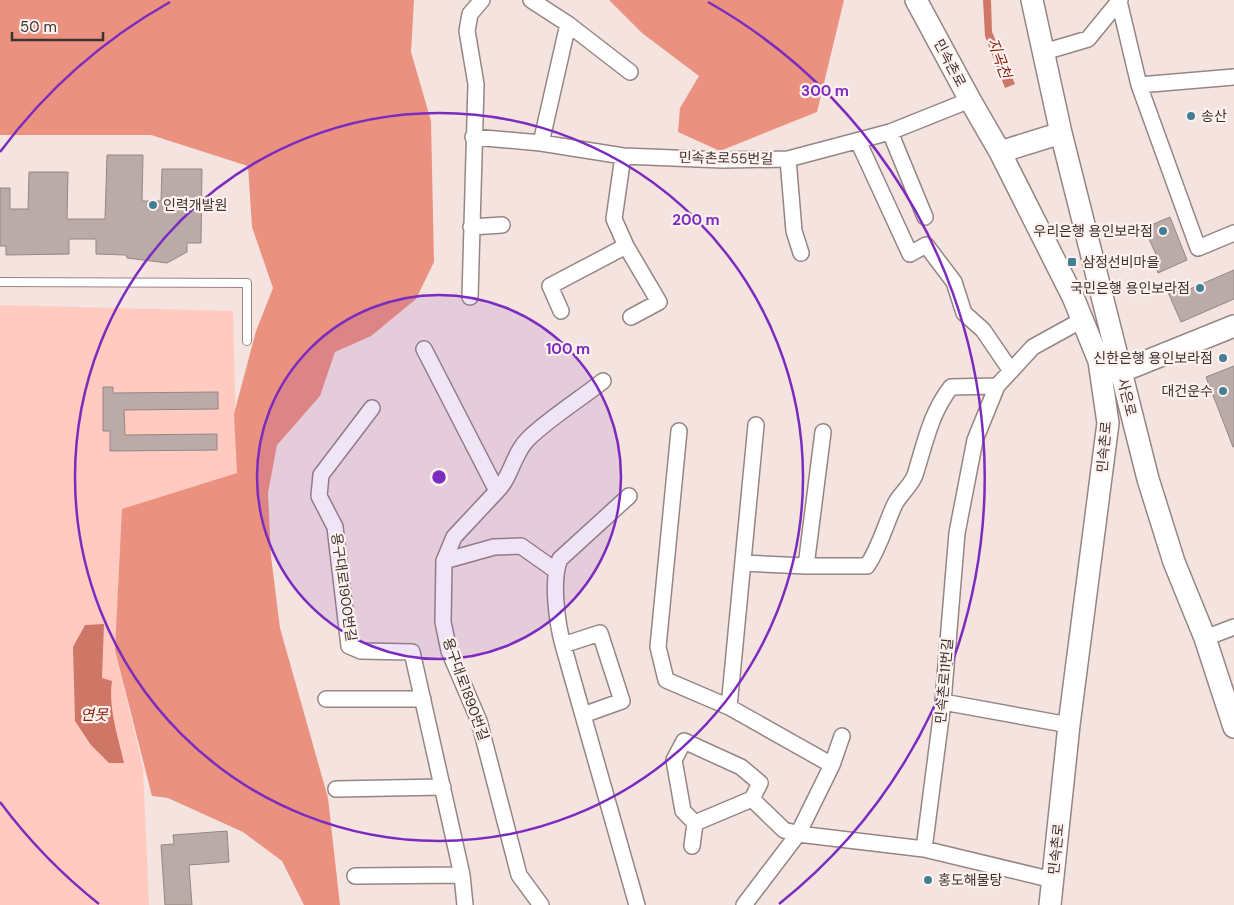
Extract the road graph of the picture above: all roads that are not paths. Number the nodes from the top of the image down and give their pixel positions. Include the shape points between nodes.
1 (482, 0) edge
2 (531, 0) edge
3 (916, 0) edge
4 (1032, 0) edge
5 (1120, 0) edge
6 (568, 24) junction
7 (1044, 52) junction
8 (630, 72) dead end
9 (1234, 77) edge
10 (1139, 85) junction
11 (970, 100) junction
12 (890, 132) junction
13 (1062, 133) junction
14 (474, 137) junction
15 (858, 141) junction
16 (541, 143) junction
17 (1000, 152) junction
18 (623, 156) junction
19 (788, 159) junction
20 (925, 217) dead end
21 (502, 225) dead end
22 (471, 227) junction
23 (1234, 233) edge
24 (626, 246) junction
25 (801, 253) dead end
26 (0, 282) edge
27 (470, 297) dead end
28 (561, 311) dead end
29 (631, 317) dead end
30 (1082, 320) junction
31 (1234, 326) edge
32 (247, 341) dead end
33 (424, 349) dead end
34 (1011, 371) junction
35 (1120, 372) junction
36 (603, 381) dead end
37 (997, 386) junction
38 (372, 408) dead end
39 (756, 425) dead end
40 (679, 431) dead end
41 (823, 432) dead end
42 (497, 491) junction
43 (629, 496) dead end
44 (444, 561) junction
45 (743, 563) junction
46 (806, 566) junction
47 (555, 570) junction
48 (1234, 626) edge
49 (1212, 635) junction
50 (563, 645) junction
51 (423, 698) junction
52 (326, 699) dead end
53 (943, 702) junction
54 (729, 707) junction
55 (583, 715) junction
56 (1069, 725) junction
57 (1234, 727) edge
58 (842, 736) dead end
59 (832, 765) junction
60 (443, 787) junction
61 (336, 789) dead end
62 (752, 799) junction
63 (694, 823) junction
64 (798, 834) junction
65 (692, 846) dead end
66 (924, 849) junction
67 (462, 875) junction
68 (355, 876) dead end
69 (1053, 880) junction
70 (465, 905) edge
71 (541, 905) edge
72 (637, 905) edge
73 (744, 905) edge
74 (1050, 905) edge

1 - 14 street via 470,14 467,31 476,84
2 - 6 street
3 - 11 street, 민속촌로
4 - 7 street, 사은로
5 - 7 street via 1088,39
5 - 10 street
6 - 8 street
6 - 16 street
7 - 13 street, 사은로
9 - 10 street
10 - 23 street via 1198,248
11 - 12 street, 민속촌로55번길
11 - 17 street, 민속촌로
12 - 15 street, 민속촌로55번길
12 - 20 street
13 - 17 street
13 - 35 street, 사은로
14 - 16 street, 민속촌로55번길
14 - 22 street
15 - 19 street, 민속촌로55번길
15 - 34 street via 910,254 926,245 954,282 964,313 984,330
16 - 18 street, 민속촌로55번길
17 - 30 street, 민속촌로
18 - 19 street, 민속촌로55번길
18 - 24 street via 614,218
19 - 25 street via 794,231
21 - 22 street
22 - 27 street
24 - 28 street via 550,286
24 - 29 street via 659,302
26 - 32 lane via 247,283
30 - 34 street, 민속촌로11번길 via 1033,347
30 - 56 street, 민속촌로 via 1099,361 1108,423
31 - 35 street
33 - 42 street
34 - 37 street, 민속촌로11번길
35 - 49 street, 사은로 via 1174,562
36 - 42 street, 용구대로1890번길 via 528,439 512,463 507,481
37 - 46 street via 951,388 943,398 931,419 914,477 896,503 867,566
37 - 53 street, 민속촌로11번길 via 975,440 957,533
38 - 51 street, 용구대로1900번길 via 321,475 319,496 336,527 350,646 361,651 412,652
39 - 45 street
40 - 54 street via 658,647 666,680
41 - 46 street
42 - 44 street, 용구대로1890번길 via 454,537
43 - 47 street via 560,559
44 - 47 street via 494,547 521,546
44 - 71 street, 용구대로1890번길 via 443,622 449,651 479,721 519,875
45 - 46 street
45 - 54 street
47 - 50 street
48 - 49 street
49 - 57 street, 사은로
50 - 55 street
50 - 55 street via 600,633 622,701
51 - 52 street
51 - 60 street, 용구대로1900번길
53 - 56 street
53 - 66 street, 민속촌로11번길
54 - 59 street
55 - 72 street
56 - 69 street, 민속촌로
58 - 59 street
59 - 64 street
60 - 61 street
60 - 67 street, 용구대로1900번길
62 - 63 street
62 - 63 street via 760,783 741,768 679,738 674,760 683,811
62 - 64 street via 784,830
63 - 65 street
64 - 66 street
64 - 73 street
66 - 69 street
67 - 68 street
67 - 70 street, 용구대로1900번길
69 - 74 street, 민속촌로

